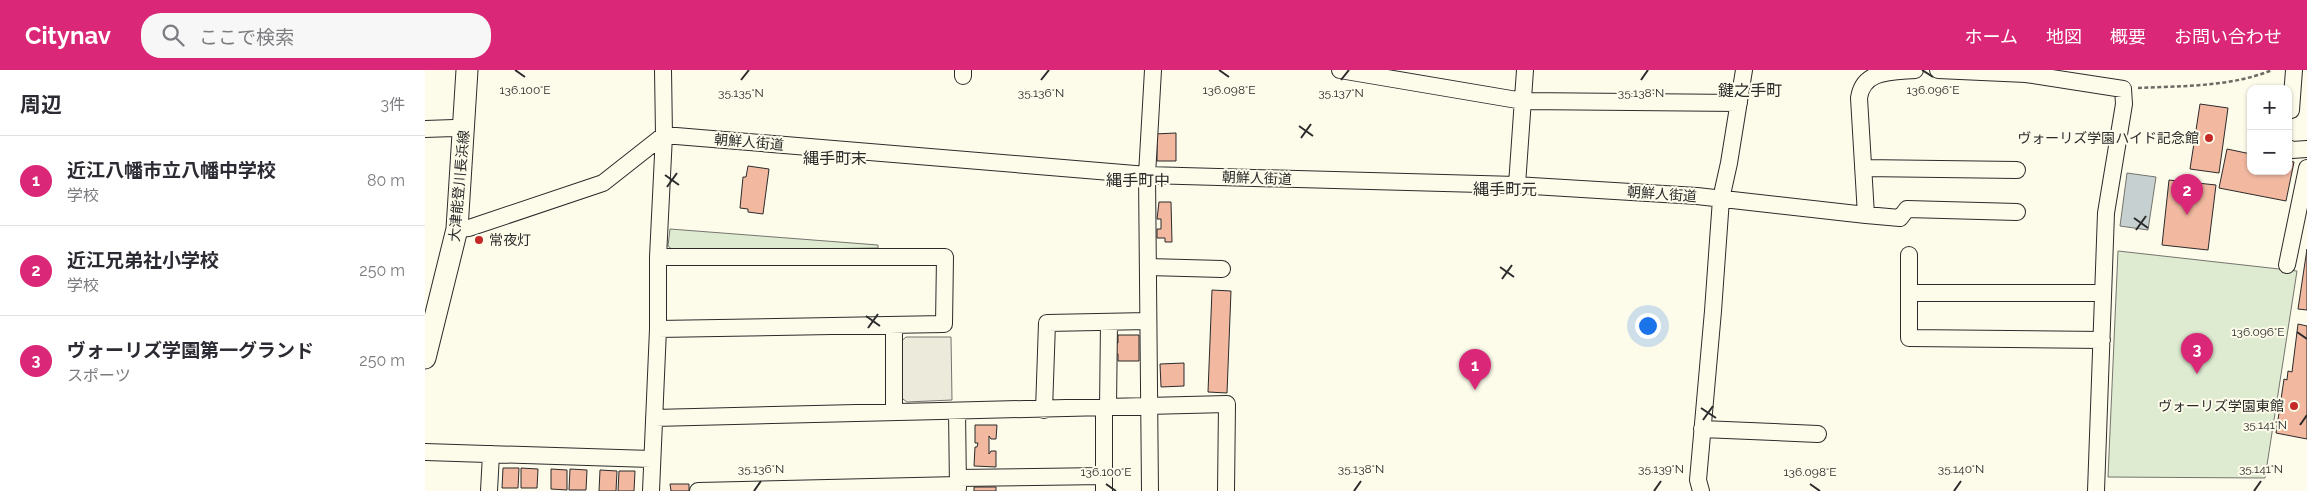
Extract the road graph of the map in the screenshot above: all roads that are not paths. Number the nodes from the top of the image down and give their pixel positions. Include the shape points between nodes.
1 (467, 70) edge
2 (663, 70) edge
3 (1153, 70) edge
4 (1340, 70) edge
5 (1525, 70) edge
6 (1744, 70) edge
7 (1915, 70) edge
8 (1938, 70) edge
9 (2294, 70) edge
10 (2026, 72) edge
11 (1420, 77) edge
12 (2292, 97) edge
13 (1523, 101) junction
14 (1739, 104) junction
15 (425, 129) edge
16 (465, 130) junction
17 (664, 135) junction
18 (2292, 148) edge
19 (2307, 148) edge
20 (1863, 168) junction
21 (2307, 168) edge
22 (2017, 170) dead end
23 (1147, 175) junction
24 (1517, 185) junction
25 (1721, 199) junction
26 (2017, 212) dead end
27 (1866, 215) junction
28 (457, 228) junction
29 (1909, 255) dead end
30 (657, 257) junction
31 (2287, 265) dead end
32 (1148, 267) junction
33 (1222, 269) dead end
34 (1909, 293) junction
35 (2103, 293) junction
36 (1148, 321) junction
37 (1109, 322) junction
38 (430, 325) edge
39 (894, 325) junction
40 (658, 329) junction
41 (2102, 340) junction
42 (425, 358) edge
43 (1149, 407) junction
44 (1106, 408) junction
45 (894, 410) junction
46 (1044, 410) junction
47 (957, 411) junction
48 (654, 418) junction
49 (1702, 428) junction
50 (1818, 434) dead end
51 (425, 452) edge
52 (491, 454) junction
53 (651, 459) junction
54 (1104, 484) edge
55 (958, 485) edge
56 (489, 491) edge
57 (651, 491) edge
58 (698, 491) edge
59 (1150, 491) edge
60 (1226, 491) edge
61 (1701, 491) edge
62 (2096, 491) edge

1 - 16 main road, 大津能登川長浜線
2 - 17 street
3 - 23 street
4 - 11 street
5 - 13 street
6 - 14 street
7 - 20 street via 1879,74 1867,78 1860,86
8 - 10 street
9 - 12 street
10 - 35 street via 2123,89 2124,104 2106,213
11 - 13 street
13 - 14 street
13 - 24 street
14 - 25 street
15 - 16 street
16 - 28 main road, 大津能登川長浜線
17 - 23 street, 朝鮮人街道
17 - 28 street via 603,183 469,228
17 - 30 street
18 - 19 street
20 - 22 street
20 - 27 street
21 - 31 street
23 - 24 street, 朝鮮人街道
23 - 32 street
24 - 25 street, 朝鮮人街道
25 - 27 street, 朝鮮人街道
25 - 49 street
26 - 27 street, 朝鮮人街道 via 1907,209 1900,218
28 - 38 main road, 大津能登川長浜線
29 - 34 street
30 - 39 street via 945,258 944,324
30 - 40 street
32 - 33 street
32 - 36 street
34 - 35 street
34 - 41 street via 1909,338
35 - 41 street
36 - 37 street
36 - 43 street
37 - 44 street
37 - 46 street via 1047,323
38 - 42 main road, 大津能登川長浜線
39 - 40 street
39 - 45 street
40 - 48 street
41 - 62 street
43 - 44 street
43 - 59 street
43 - 60 street via 1227,404
44 - 46 street
44 - 54 street
45 - 47 street
45 - 48 street
46 - 47 street
47 - 55 street
48 - 53 street
49 - 50 street
49 - 61 street via 1697,480
51 - 52 street
52 - 53 street
52 - 56 street
53 - 57 street
54 - 55 street
55 - 58 street

